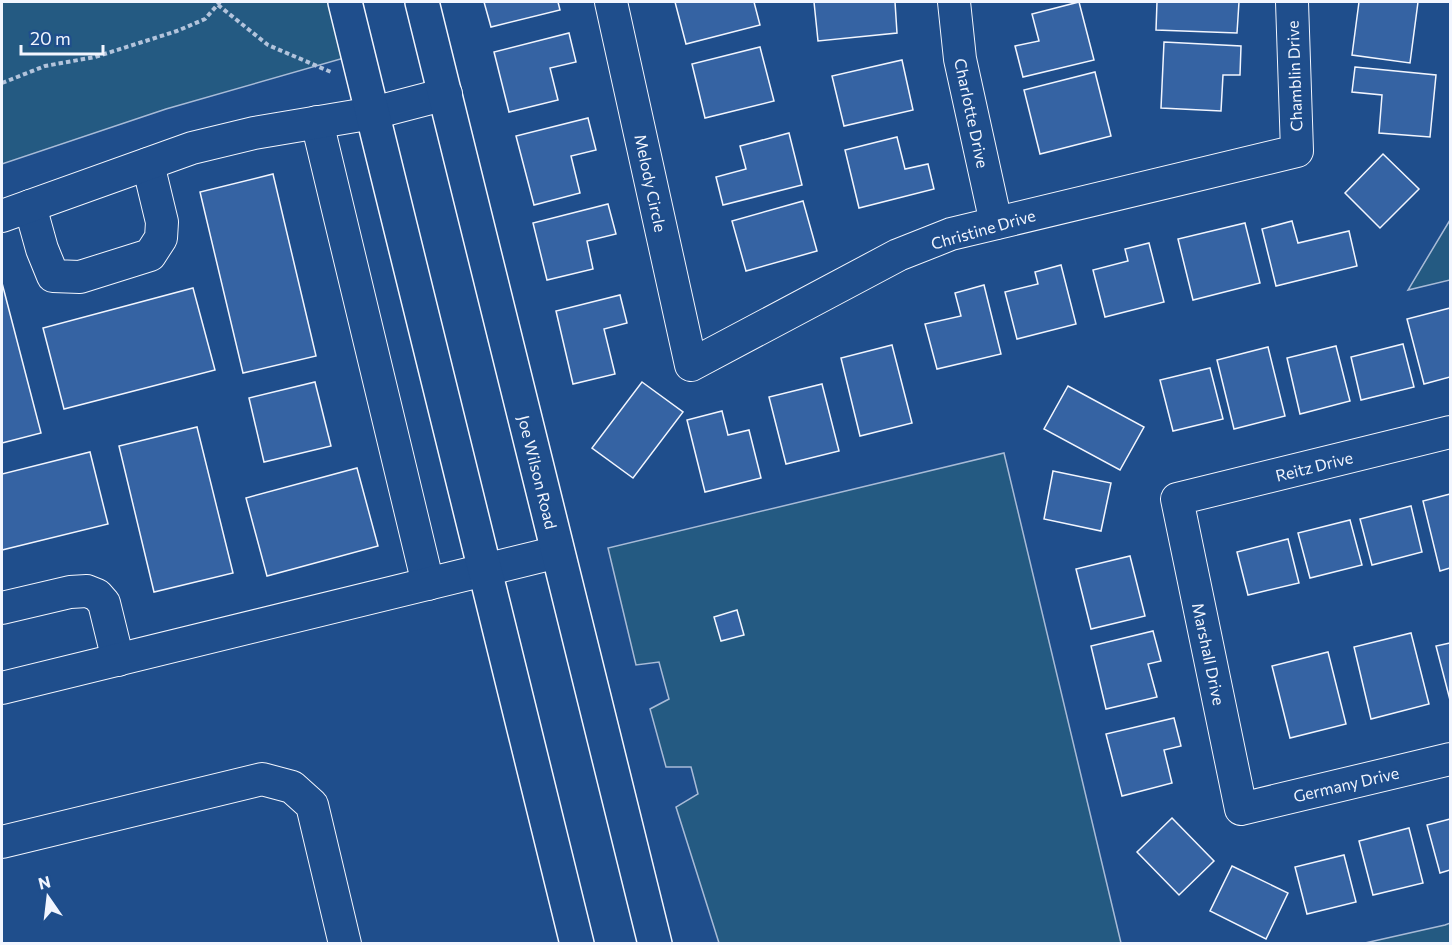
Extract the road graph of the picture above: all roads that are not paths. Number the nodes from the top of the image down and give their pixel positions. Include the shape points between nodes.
1 (345, 2) edge
2 (422, 2) edge
3 (611, 2) edge
4 (954, 2) edge
5 (1292, 2) edge
6 (446, 94) junction
7 (373, 112) junction
8 (317, 122) junction
9 (1297, 152) joint
10 (148, 164) junction
11 (16, 211) edge
12 (996, 223) junction
13 (691, 365) joint
14 (1450, 432) edge
15 (1177, 500) joint
16 (558, 552) junction
17 (485, 570) junction
18 (428, 584) junction
19 (2, 608) edge
20 (118, 660) junction
21 (2, 688) edge
22 (1450, 759) edge
23 (1241, 809) joint
24 (2, 842) edge
25 (345, 944) edge
26 (577, 944) edge
27 (654, 944) edge

1 - 7 main road
2 - 6 main road, Joe Wilson Road
3 - 13 street, Melody Circle
4 - 12 street, Charlotte Drive via 960,59
5 - 9 street, Chamblin Drive
6 - 7 street
6 - 16 main road, Joe Wilson Road
7 - 8 street
7 - 17 main road
8 - 10 street via 192,148
8 - 18 street
9 - 12 street, Christine Drive
10 - 11 street
10 - 11 street via 162,222 161,238 150,255 80,277 54,276 42,249
12 - 13 street, Christine Drive via 951,234 898,255
14 - 15 street, Reitz Drive
15 - 23 street, Marshall Drive
16 - 17 street
16 - 27 main road, Joe Wilson Road
17 - 18 street
17 - 26 main road
18 - 20 street
19 - 20 street via 70,592 97,595 104,603
20 - 21 street
22 - 23 street, Germany Drive
24 - 25 street via 262,779 292,787 312,805

